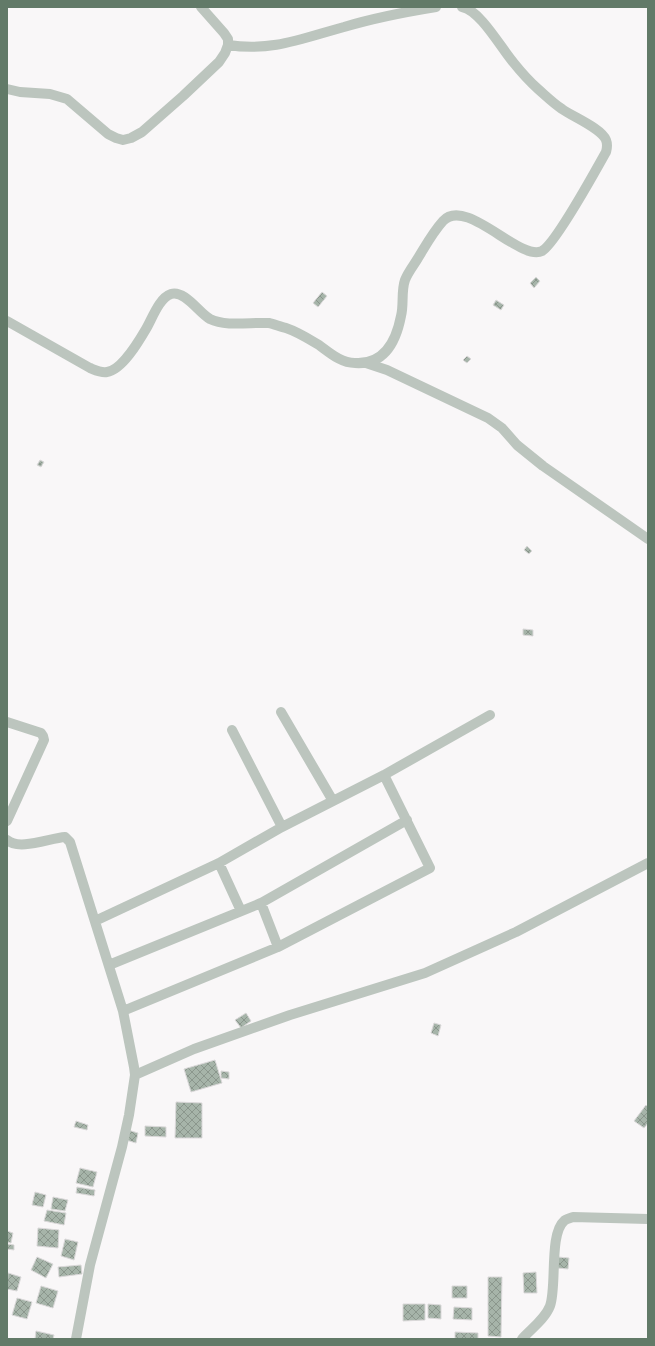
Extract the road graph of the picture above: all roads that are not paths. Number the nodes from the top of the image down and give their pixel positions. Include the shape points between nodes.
1 (201, 7) edge
2 (436, 7) edge
3 (462, 7) edge
4 (228, 46) junction
5 (7, 89) edge
6 (7, 321) edge
7 (366, 363) junction
8 (648, 539) edge
9 (281, 712) dead end
10 (490, 715) dead end
11 (7, 722) edge
12 (232, 730) dead end
13 (384, 776) junction
14 (333, 801) junction
15 (407, 820) junction
16 (7, 821) edge
17 (282, 827) junction
18 (7, 840) edge
19 (219, 863) junction
20 (648, 863) edge
21 (261, 903) junction
22 (241, 911) junction
23 (95, 921) junction
24 (278, 947) junction
25 (109, 965) junction
26 (123, 1011) junction
27 (135, 1075) junction
28 (648, 1219) edge
29 (76, 1339) edge
30 (522, 1339) edge

1 - 4 street via 224,33 228,39
2 - 4 street via 374,18 270,47
3 - 7 street via 475,14 487,26 534,86 560,108 601,134 608,147 560,230 541,251 534,252 524,248 472,219 451,215 444,220 405,280 402,316 395,338 387,351 377,360
4 - 5 street via 219,62 183,96 142,132 123,140 108,134 67,98
6 - 7 street via 90,368 107,372 114,370 126,358 157,308 167,296 176,293 188,299 210,319 222,322 270,323 307,338 339,359
7 - 8 street via 387,370 488,418 543,466
9 - 14 street
10 - 13 street
11 - 16 street via 36,731 44,740
12 - 17 street
13 - 14 street
13 - 15 street
14 - 17 street
15 - 21 street
15 - 24 street via 430,868
17 - 19 street
18 - 23 street via 17,845 26,845 65,837 68,839
19 - 22 street
19 - 23 street
20 - 27 street via 516,932 424,973 290,1015 194,1049
21 - 22 street
21 - 24 street
22 - 25 street
23 - 25 street
24 - 26 street
25 - 26 street
26 - 27 street
27 - 29 street via 122,1147 90,1265
28 - 30 street via 573,1217 564,1221 556,1240 550,1307

